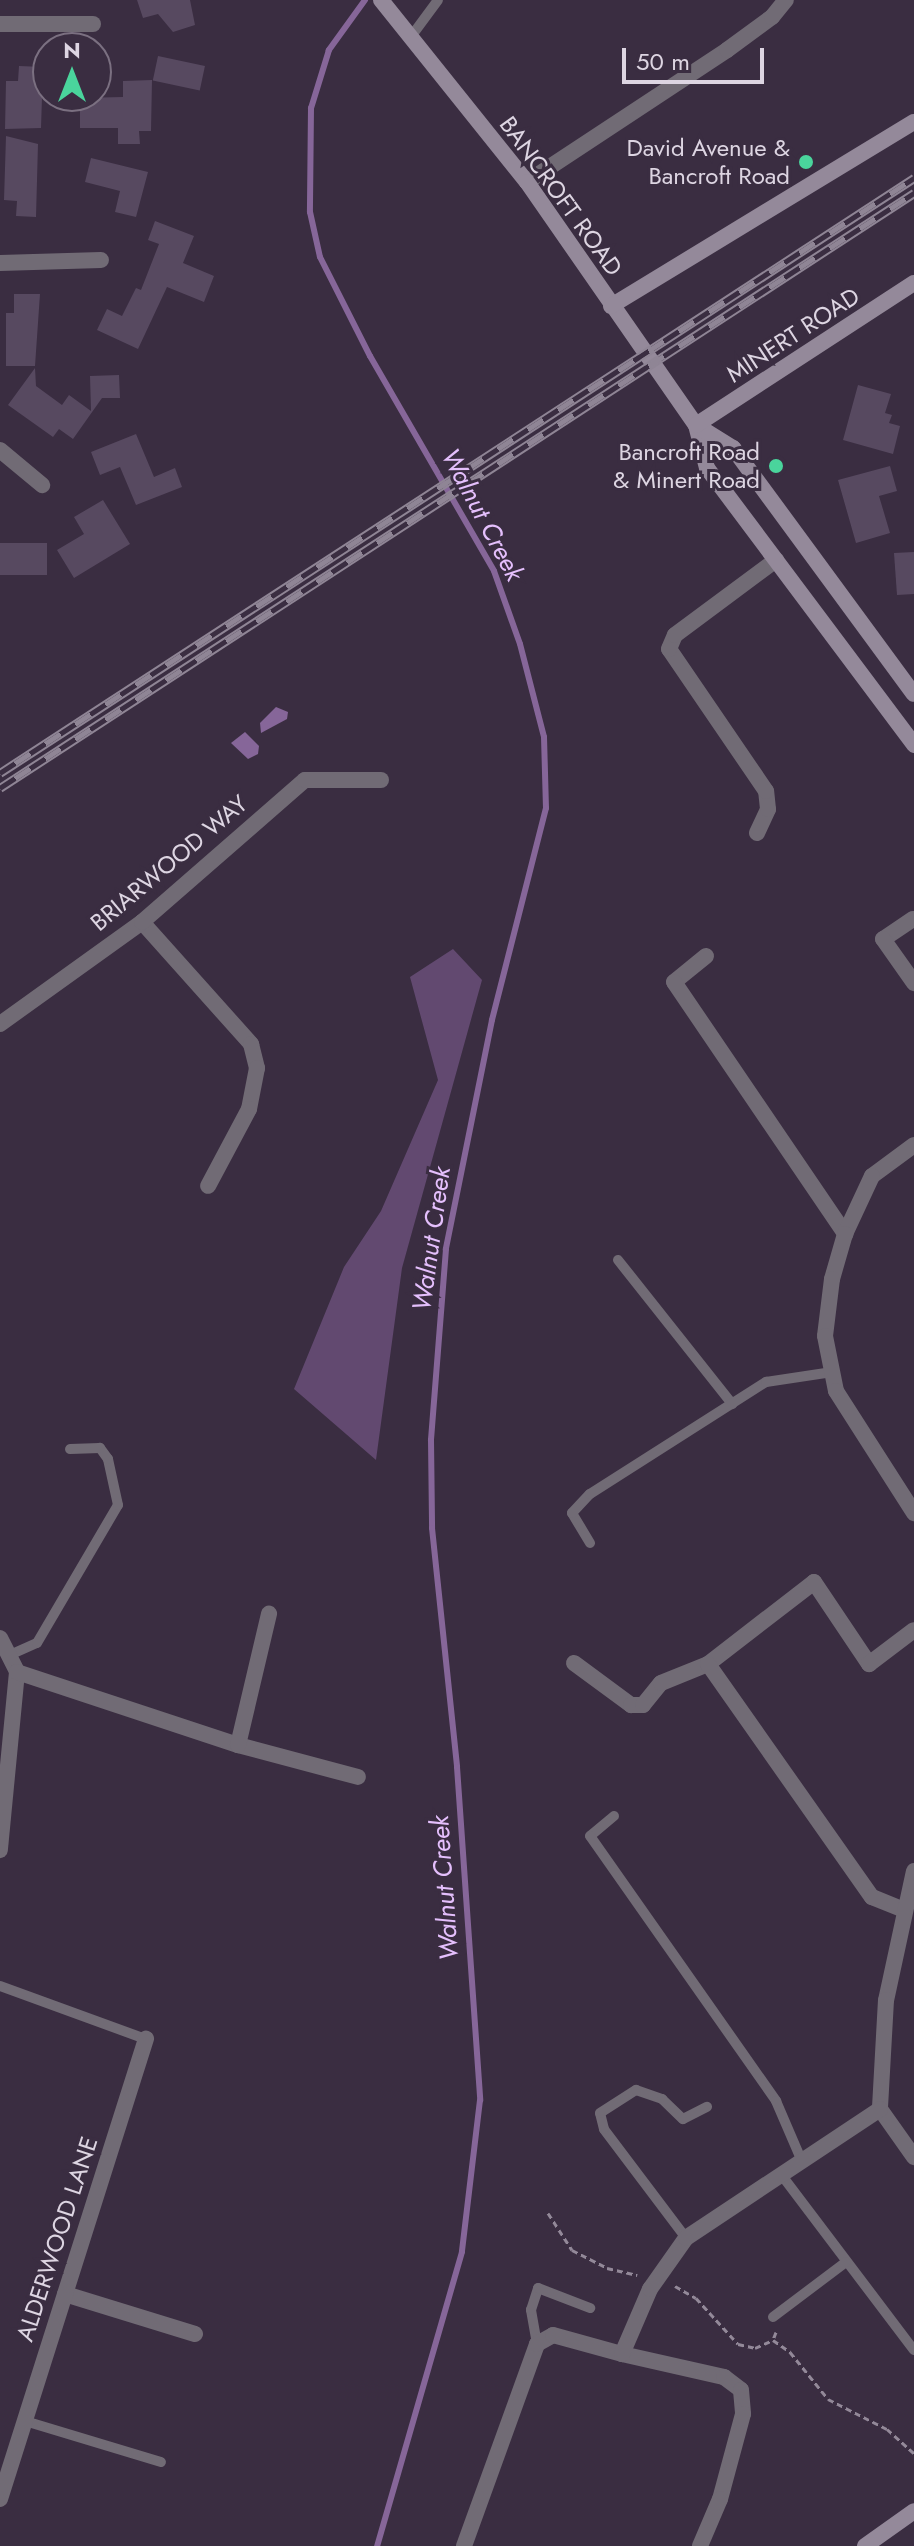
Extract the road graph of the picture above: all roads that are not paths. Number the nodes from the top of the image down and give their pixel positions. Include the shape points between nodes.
1 (381, 0) edge
2 (438, 0) edge
3 (786, 0) edge
4 (0, 24) edge
5 (93, 24) dead end
6 (410, 38) junction
7 (914, 122) edge
8 (527, 182) junction
9 (101, 260) dead end
10 (0, 263) edge
11 (914, 283) edge
12 (611, 306) junction
13 (696, 425) junction
14 (0, 450) edge
15 (42, 485) dead end
16 (776, 560) junction
17 (914, 694) edge
18 (914, 745) edge
19 (381, 780) dead end
20 (757, 833) dead end
21 (913, 919) edge
22 (142, 922) junction
23 (706, 956) dead end
24 (914, 983) edge
25 (0, 1024) edge
26 (914, 1145) edge
27 (208, 1186) dead end
28 (845, 1234) junction
29 (618, 1260) dead end
30 (832, 1372) junction
31 (732, 1404) junction
32 (70, 1449) dead end
33 (914, 1513) edge
34 (590, 1543) dead end
35 (269, 1614) dead end
36 (914, 1630) edge
37 (0, 1638) edge
38 (12, 1654) junction
39 (574, 1663) dead end
40 (708, 1664) junction
41 (17, 1672) junction
42 (238, 1745) junction
43 (358, 1777) dead end
44 (614, 1816) dead end
45 (0, 1850) edge
46 (914, 1871) edge
47 (909, 1903) edge
48 (0, 1986) edge
49 (146, 2039) joint
50 (707, 2107) dead end
51 (880, 2109) junction
52 (908, 2137) edge
53 (914, 2157) edge
54 (801, 2159) junction
55 (780, 2173) junction
56 (686, 2238) junction
57 (846, 2262) junction
58 (65, 2294) junction
59 (590, 2308) dead end
60 (773, 2317) road end
61 (195, 2334) dead end
62 (537, 2344) junction
63 (914, 2350) edge
64 (622, 2354) junction
65 (25, 2421) junction
66 (161, 2462) dead end
67 (0, 2499) edge
68 (914, 2511) edge
69 (464, 2546) edge
70 (700, 2546) edge
71 (865, 2546) edge

1 - 6 street, BANCROFT ROAD
2 - 6 lane
3 - 8 street via 727,50
4 - 5 street
6 - 8 street, BANCROFT ROAD
7 - 12 street
8 - 12 street, BANCROFT ROAD
9 - 10 street
11 - 13 street, MINERT ROAD
12 - 13 street, BANCROFT ROAD
13 - 16 street, BANCROFT ROAD via 707,468
13 - 17 street, BANCROFT ROAD via 733,448
14 - 15 street
16 - 18 street, BANCROFT ROAD
16 - 20 street via 675,635 669,649 766,791 768,809
19 - 22 street, BRIARWOOD WAY via 305,780
21 - 24 street via 883,939
22 - 25 street, BRIARWOOD WAY
22 - 27 street via 251,1044 257,1068 249,1109
23 - 28 street via 674,982
26 - 28 street via 872,1176
28 - 30 street via 832,1279 825,1336
29 - 31 lane
30 - 31 lane via 766,1382
30 - 33 street via 836,1391
31 - 34 lane via 590,1494 572,1513
32 - 38 lane via 100,1448 108,1459 118,1505 37,1643
35 - 42 street
36 - 40 street via 869,1664 814,1582
37 - 38 street
38 - 41 street
39 - 40 street via 631,1705 643,1705 661,1683
40 - 47 street via 872,1897
41 - 42 street
41 - 45 street
42 - 43 street
44 - 54 lane via 590,1836 776,2101
46 - 47 street
47 - 51 street via 886,2000
48 - 49 lane
49 - 58 street, ALDERWOOD LANE
50 - 56 lane via 683,2119 662,2099 636,2090 600,2113 604,2129
51 - 52 street
51 - 54 street
52 - 53 street
54 - 55 street
55 - 56 street
55 - 57 lane
56 - 64 street via 650,2289
57 - 60 lane
57 - 63 lane
58 - 61 street
58 - 65 street, ALDERWOOD LANE
59 - 62 lane via 538,2288 531,2310
62 - 64 street via 553,2335
62 - 69 street
64 - 70 street via 724,2377 741,2390 743,2414
65 - 66 lane
65 - 67 street, ALDERWOOD LANE
68 - 71 street

